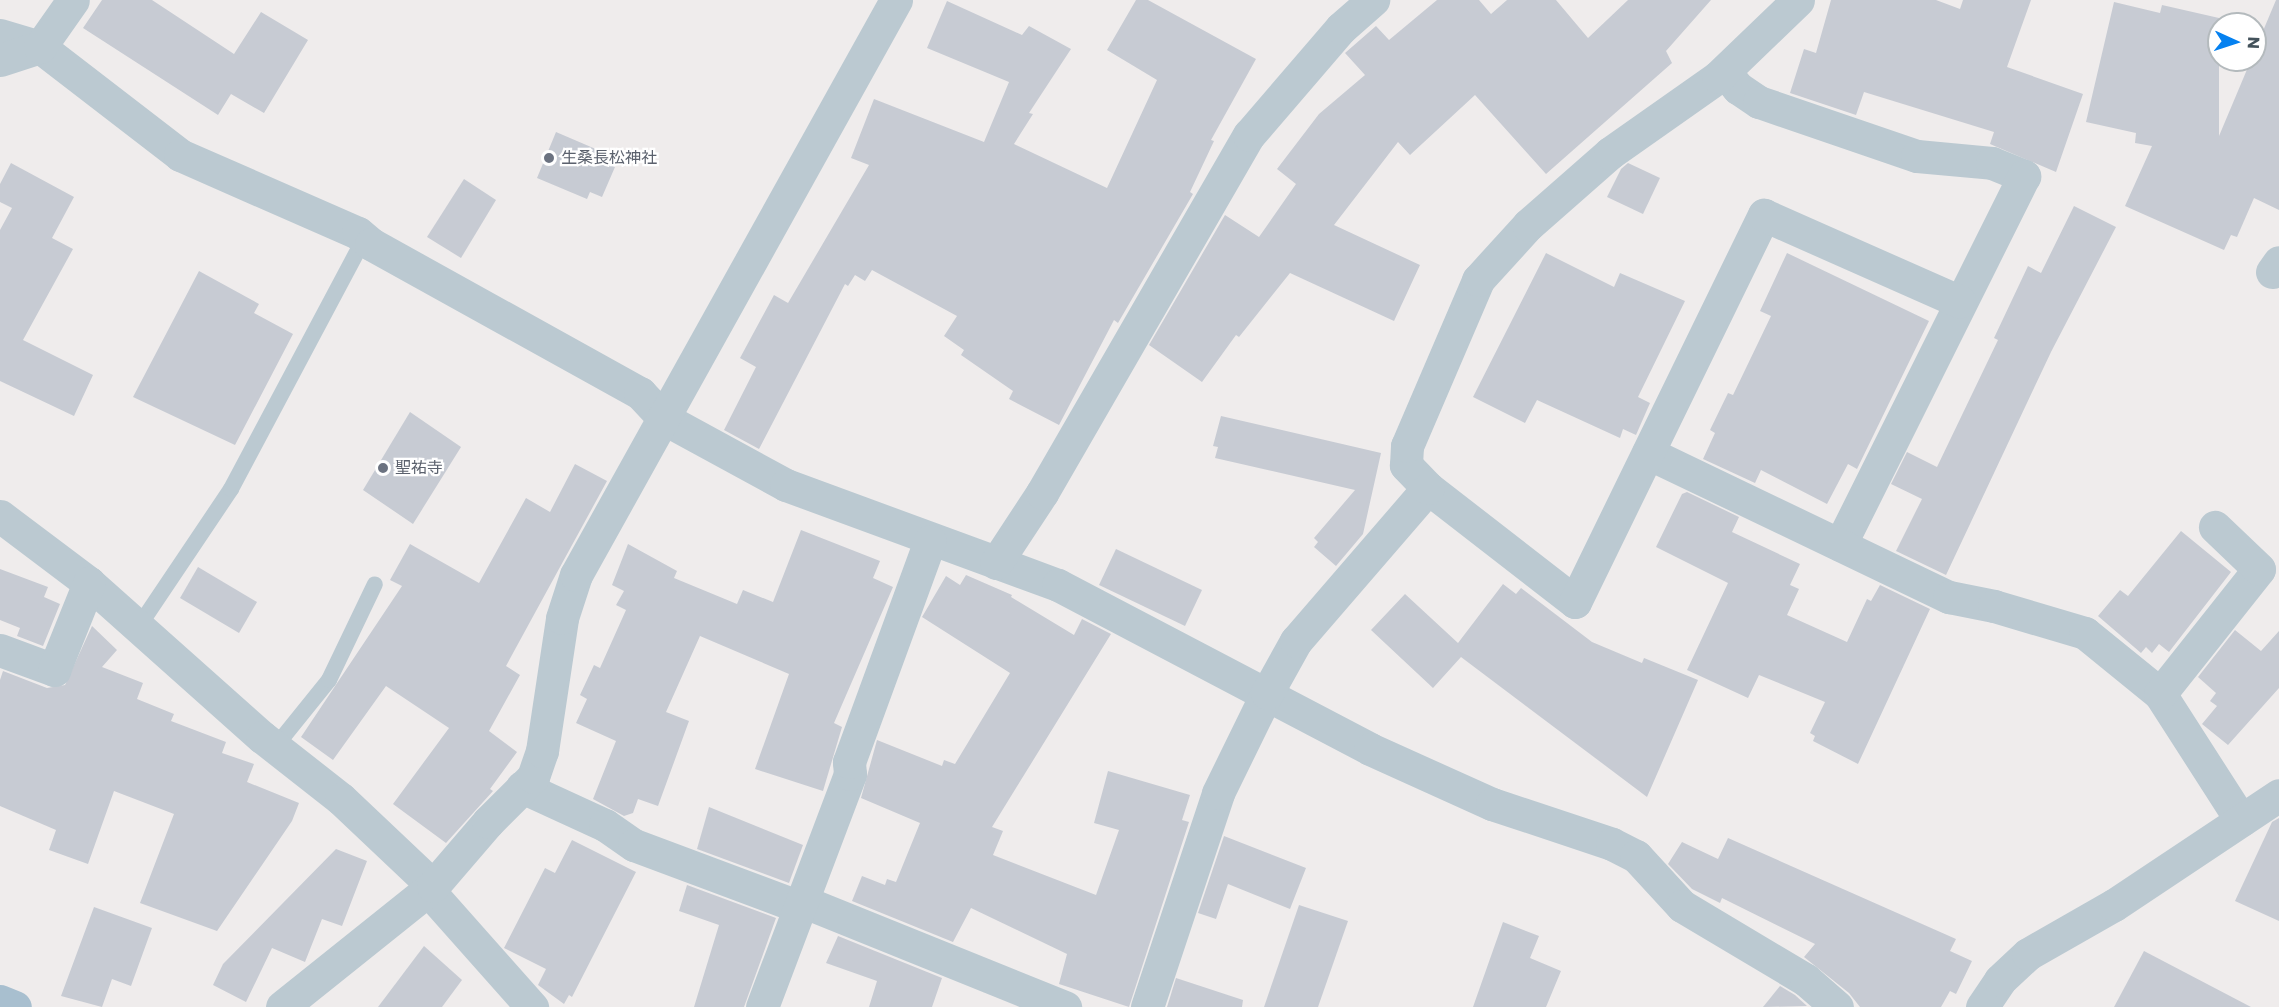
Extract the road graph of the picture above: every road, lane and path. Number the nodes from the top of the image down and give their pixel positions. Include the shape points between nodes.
1 (73, 0) edge
2 (896, 0) edge
3 (1372, 0) edge
4 (1798, 0) edge
5 (0, 35) edge
6 (40, 47) junction
7 (0, 60) edge
8 (1725, 72) junction
9 (364, 239) junction
10 (1960, 302) junction
11 (663, 418) junction
12 (1648, 453) junction
13 (1428, 488) junction
14 (0, 516) edge
15 (2215, 527) dead end
16 (930, 541) junction
17 (1840, 545) junction
18 (996, 563) junction
19 (89, 583) junction
20 (375, 584) dead end
21 (139, 626) junction
22 (0, 651) edge
23 (1267, 693) junction
24 (2160, 694) junction
25 (275, 747) junction
26 (522, 788) junction
27 (2279, 795) edge
28 (2241, 820) junction
29 (430, 888) junction
30 (801, 904) junction
31 (0, 1001) edge
32 (15, 1007) edge
33 (282, 1007) edge
34 (532, 1007) edge
35 (762, 1007) edge
36 (1065, 1007) edge
37 (1148, 1007) edge
38 (1837, 1007) edge
39 (1982, 1007) edge

1 - 6 street
2 - 11 street
3 - 18 street via 1333,36 1249,135 1042,493
4 - 8 street
5 - 6 street
6 - 7 street
6 - 9 street via 180,155
8 - 10 street via 1738,88 1759,102 1917,156 1992,163 2024,176
8 - 13 street via 1610,153 1528,225 1479,280 1407,446 1406,465
9 - 11 street via 640,393
9 - 21 lane via 231,489
10 - 12 street via 1764,215
10 - 17 street
11 - 16 street via 799,491
11 - 26 street via 576,575 562,618 542,751 533,777
12 - 13 street via 1575,602
12 - 17 street
13 - 23 street via 1296,641
14 - 19 street
15 - 24 street via 2259,569
16 - 18 street
16 - 30 street
17 - 24 street via 1949,597 2085,633
18 - 23 street via 1097,602
19 - 21 street
19 - 22 street via 54,670
20 - 25 lane via 329,680
21 - 25 street
23 - 37 street via 1218,793
23 - 38 street via 1370,749 1482,799 1636,856 1682,906 1806,980
24 - 28 street
25 - 29 street via 341,799
26 - 29 street
26 - 30 street via 605,825 634,845
27 - 28 street
28 - 39 street via 2114,904 2028,954 2000,980
29 - 33 street
29 - 34 street
30 - 35 street
30 - 36 street
31 - 32 main road

